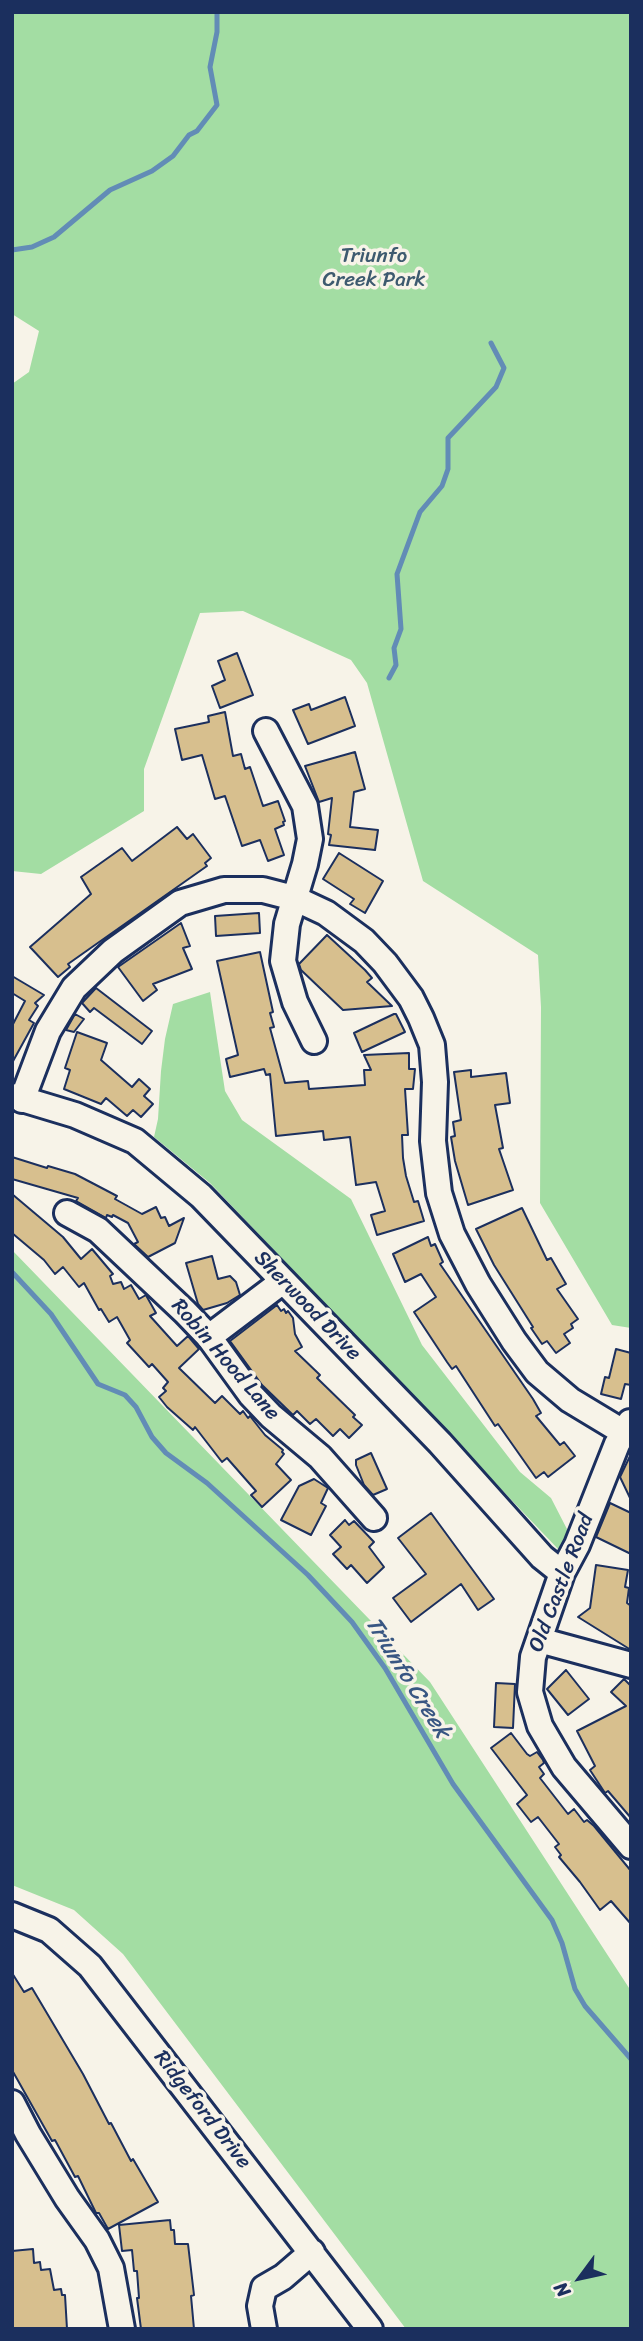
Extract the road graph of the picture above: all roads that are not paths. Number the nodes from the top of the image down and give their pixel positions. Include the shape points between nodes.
1 (265, 731) dead end
2 (294, 898) junction
3 (314, 1041) dead end
4 (17, 1098) edge
5 (67, 1213) dead end
6 (283, 1281) junction
7 (209, 1337) junction
8 (626, 1427) edge
9 (374, 1518) dead end
10 (562, 1573) junction
11 (539, 1640) junction
12 (631, 1665) edge
13 (631, 1846) edge
14 (12, 1915) edge
15 (12, 2103) edge
16 (312, 2252) junction
17 (283, 2277) junction
18 (122, 2329) edge
19 (264, 2329) edge
20 (279, 2329) edge
21 (370, 2329) edge

1 - 2 street via 305,806 310,839
2 - 3 street via 283,961 295,1002
2 - 4 street via 263,890 224,890 180,903 113,951 74,988
2 - 8 street via 326,913 364,941 411,998 432,1045 433,1141 439,1193 452,1234 478,1284 537,1372 570,1400
4 - 6 street, Sherwood Drive via 75,1115 135,1142 201,1196
5 - 7 street, Robin Hood Lane via 98,1230
6 - 7 street
6 - 10 street, Sherwood Drive
7 - 9 street, Robin Hood Lane via 251,1395 320,1457
8 - 10 street, Old Castle Road
10 - 11 street, Old Castle Road
11 - 12 street
11 - 13 street, Old Castle Road via 530,1692 540,1726 564,1768
14 - 16 street, Ridgeford Drive via 49,1930 90,1966
15 - 18 street via 66,2198 97,2239 111,2269
16 - 17 street
16 - 21 street, Ridgeford Drive
17 - 19 street via 264,2288 260,2306
17 - 20 street via 276,2305

